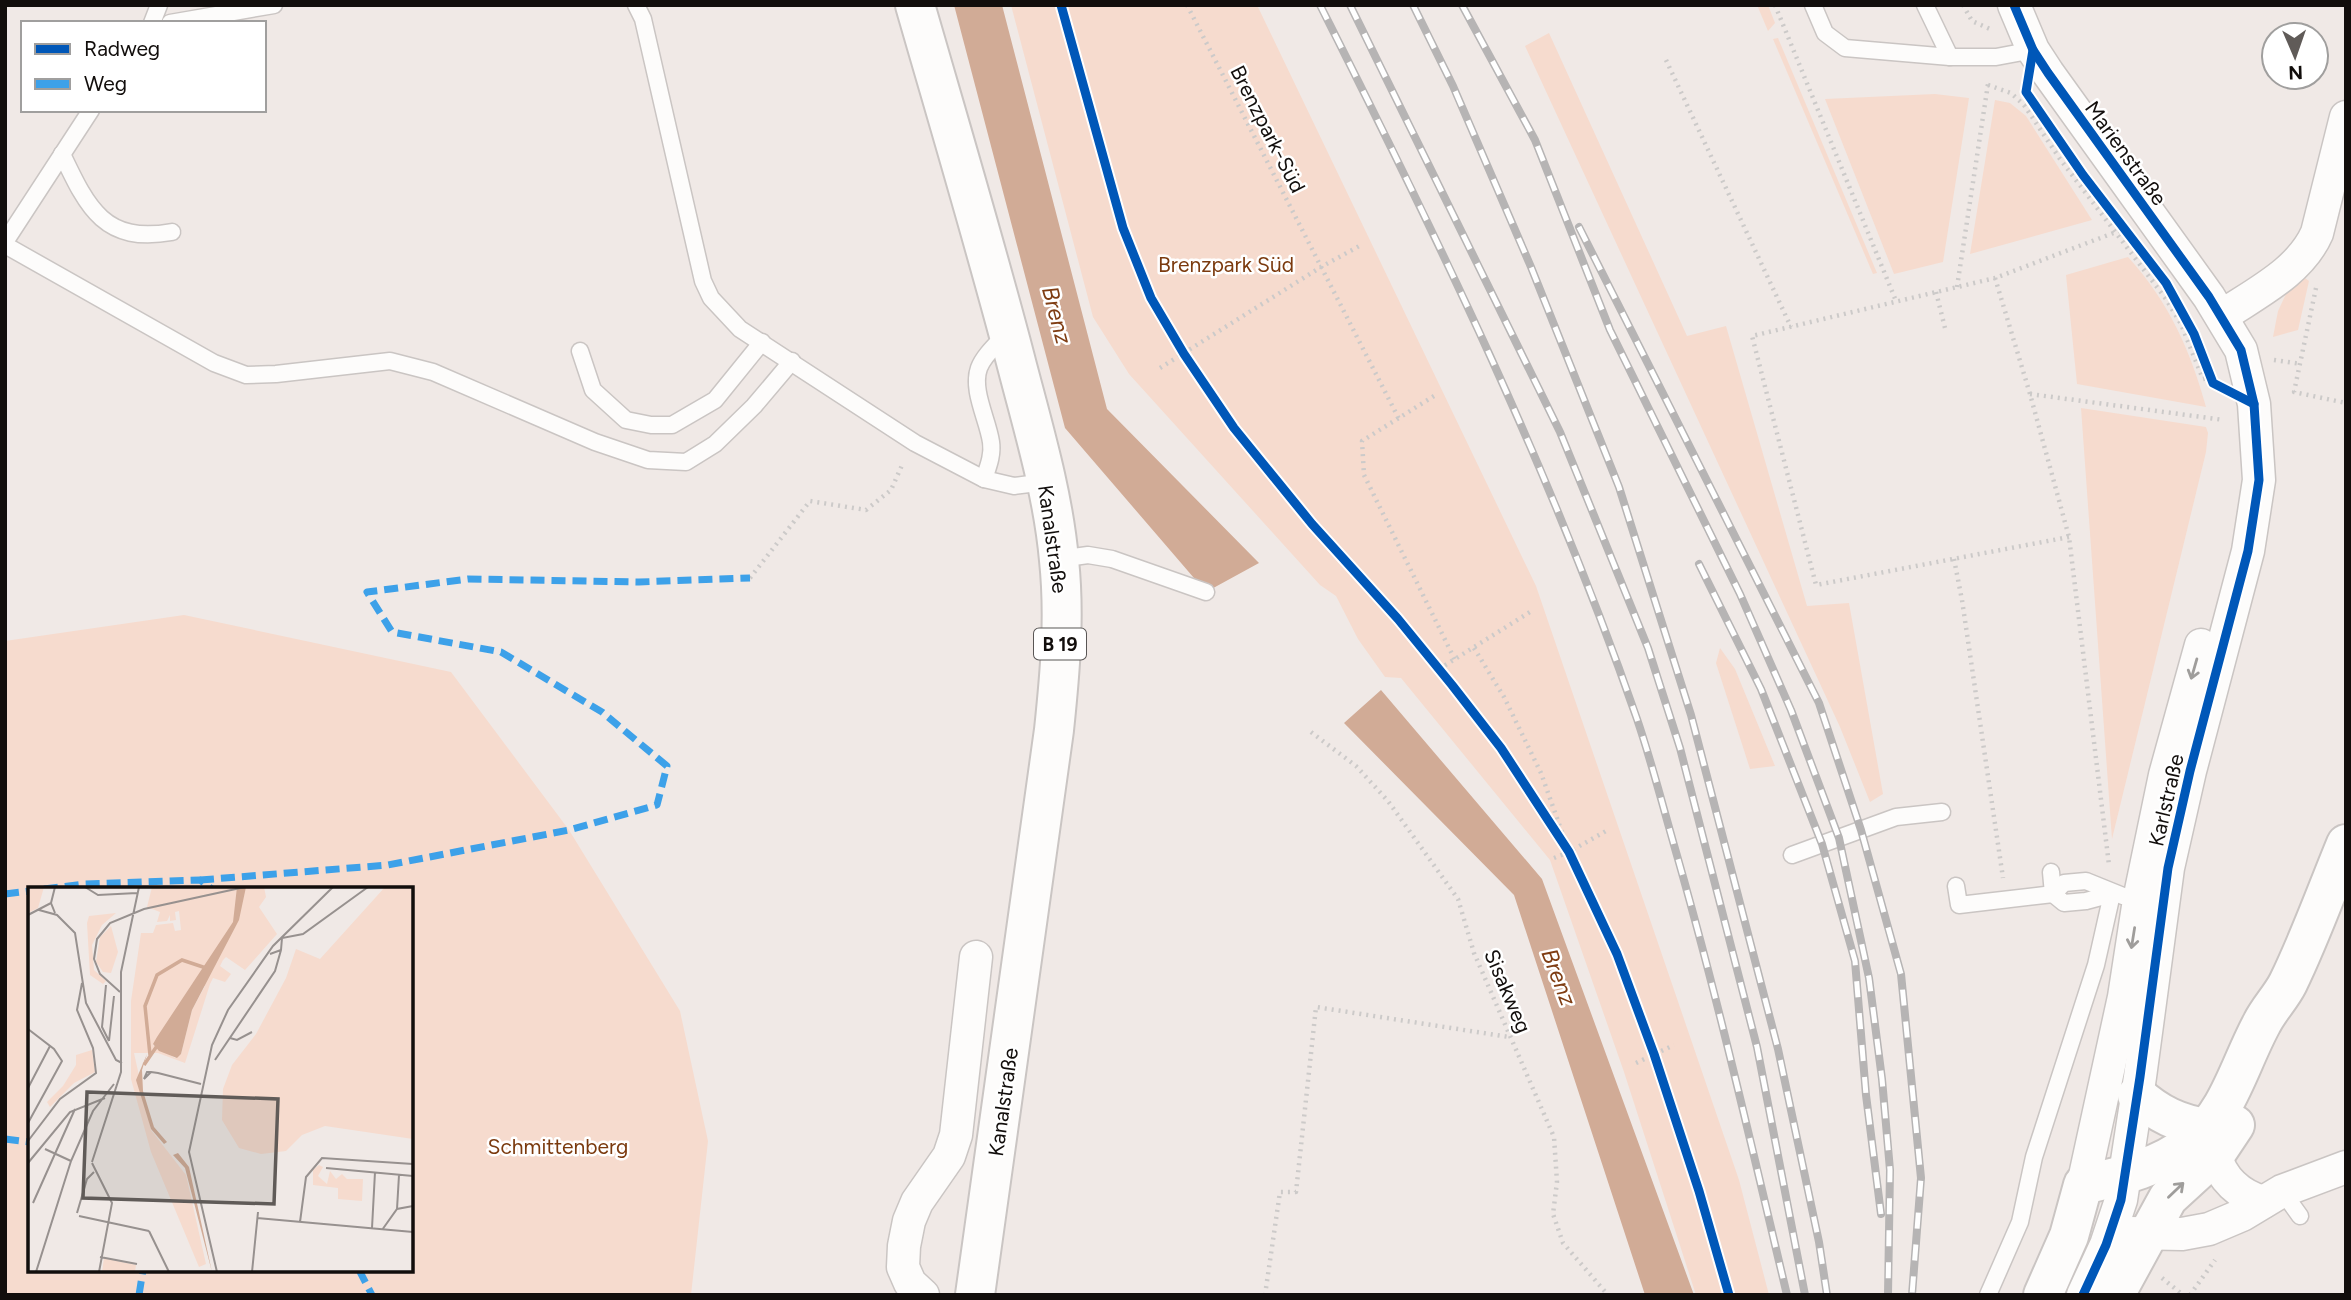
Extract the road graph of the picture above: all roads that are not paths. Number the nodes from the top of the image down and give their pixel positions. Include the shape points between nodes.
1 (274, 5) edge
2 (636, 5) edge
3 (915, 5) edge
4 (1813, 5) edge
5 (1925, 5) edge
6 (2014, 5) edge
7 (182, 21) edge
8 (2033, 50) junction
9 (1950, 57) junction
10 (90, 112) edge
11 (2346, 117) edge
12 (62, 155) junction
13 (172, 232) dead end
14 (5, 243) edge
15 (2222, 316) junction
16 (1008, 332) junction
17 (762, 342) junction
18 (580, 351) dead end
19 (792, 361) junction
20 (984, 480) junction
21 (1045, 482) junction
22 (1059, 559) junction
23 (1206, 592) dead end
24 (1942, 811) dead end
25 (2346, 844) edge
26 (1793, 855) dead end
27 (2051, 872) dead end
28 (1956, 887) dead end
29 (2053, 894) junction
30 (2138, 900) junction
31 (976, 957) dead end
32 (2137, 1095) junction
33 (2211, 1142) junction
34 (2346, 1167) edge
35 (2125, 1175) junction
36 (2083, 1185) junction
37 (2272, 1196) junction
38 (2300, 1216) dead end
39 (2130, 1233) junction
40 (2069, 1236) junction
41 (923, 1295) edge
42 (975, 1295) edge
43 (1988, 1295) edge
44 (2043, 1295) edge
45 (2082, 1295) edge
46 (2115, 1295) edge

1 - 7 lane
2 - 17 lane via 703,281 712,299 740,329
3 - 16 main road, Kanalstraße / B 19
4 - 9 lane via 1825,33 1845,48
5 - 9 lane
6 - 8 street, Marienstraße
8 - 9 lane via 1996,57
8 - 15 street, Marienstraße via 2138,223
10 - 12 lane
11 - 15 street via 2318,233 2304,257
12 - 13 lane via 88,203 103,220 123,232 147,236
12 - 14 lane
14 - 19 lane via 214,363 246,375 390,361 433,372 648,460 687,462 715,444
15 - 30 street, Karlstraße via 2241,349 2259,480 2248,551 2173,845
16 - 20 lane via 978,371 992,444
16 - 21 main road, Kanalstraße / B 19
17 - 18 lane via 715,400 671,425 626,420 593,390
17 - 19 lane
19 - 20 lane via 915,443
20 - 21 lane via 1014,486
21 - 22 main road, Kanalstraße / B 19
22 - 23 lane via 1088,555 1112,559
22 - 42 main road, Kanalstraße / B 19 via 1062,605 1054,730
24 - 26 lane via 1896,817
25 - 33 main road via 2287,984 2262,1024
27 - 29 lane
28 - 29 lane via 1959,905
29 - 30 lane via 2064,883 2086,881
30 - 32 street, Karlstraße
30 -> 36 street, Karlstraße via 2122,1009
30 - 43 lane via 2096,965 2034,1157 2020,1222
31 - 41 street, Kanalstraße via 956,1135 948,1156 917,1202 904,1245 903,1267 910,1283
32 - 33 main road
32 - 35 street, Karlstraße
33 - 35 main road via 2192,1142 2154,1165
33 - 37 street via 2224,1176 2240,1192 2250,1199
39 -> 33 main road via 2168,1198
34 - 37 street
35 - 36 main road
35 - 39 street, Karlstraße
36 - 40 main road
37 - 38 lane
37 - 39 street via 2209,1229 2182,1234
39 - 40 street
39 - 45 street, Karlstraße
39 - 46 main road
40 - 44 main road

